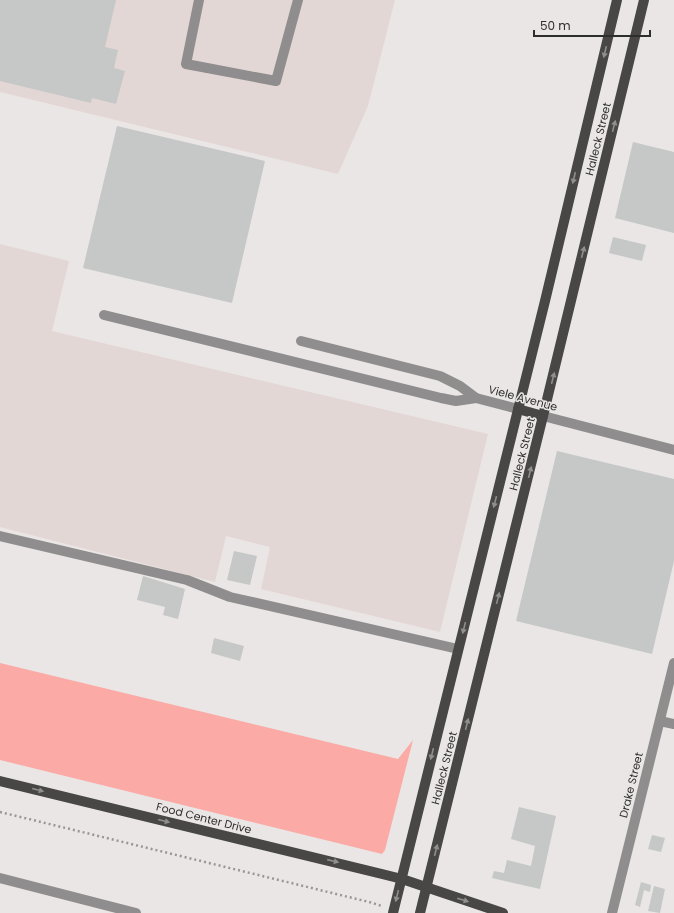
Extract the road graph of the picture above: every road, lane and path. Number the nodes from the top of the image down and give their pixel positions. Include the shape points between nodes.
1 (199, 0) edge
2 (298, 0) edge
3 (617, 0) edge
4 (644, 0) edge
5 (104, 315) dead end
6 (300, 341) dead end
7 (476, 398) junction
8 (518, 409) junction
9 (543, 416) junction
10 (674, 450) edge
11 (0, 536) edge
12 (458, 649) junction
13 (674, 663) edge
14 (660, 721) junction
15 (674, 724) edge
16 (0, 781) edge
17 (0, 812) edge
18 (0, 878) edge
19 (402, 879) junction
20 (426, 888) junction
21 (369, 902) dead end
22 (480, 910) edge
23 (136, 913) edge
24 (394, 913) edge
25 (420, 913) edge
26 (502, 913) edge
27 (612, 913) edge

1 - 2 street via 186,64 276,81
3 -> 8 main road, Halleck Street
9 -> 4 main road, Halleck Street
5 - 7 street via 441,398 456,401
6 - 7 street, Viele Avenue via 440,376
7 - 8 street, Viele Avenue
8 - 9 main road, Viele Avenue
8 -> 12 main road, Halleck Street
9 - 10 street, Viele Avenue
20 -> 9 main road, Halleck Street
11 - 12 street via 187,580 230,597
12 -> 19 main road, Halleck Street
13 - 14 street, Drake Street
14 - 15 street
14 - 27 street, Drake Street
16 -> 19 main road, Food Center Drive
17 - 21 path
18 - 23 street
19 - 20 main road, Food Center Drive
19 -> 24 main road, Halleck Street
20 -> 22 main road, Food Center Drive
20 - 25 main road, Halleck Street
22 - 26 main road, Food Center Drive

